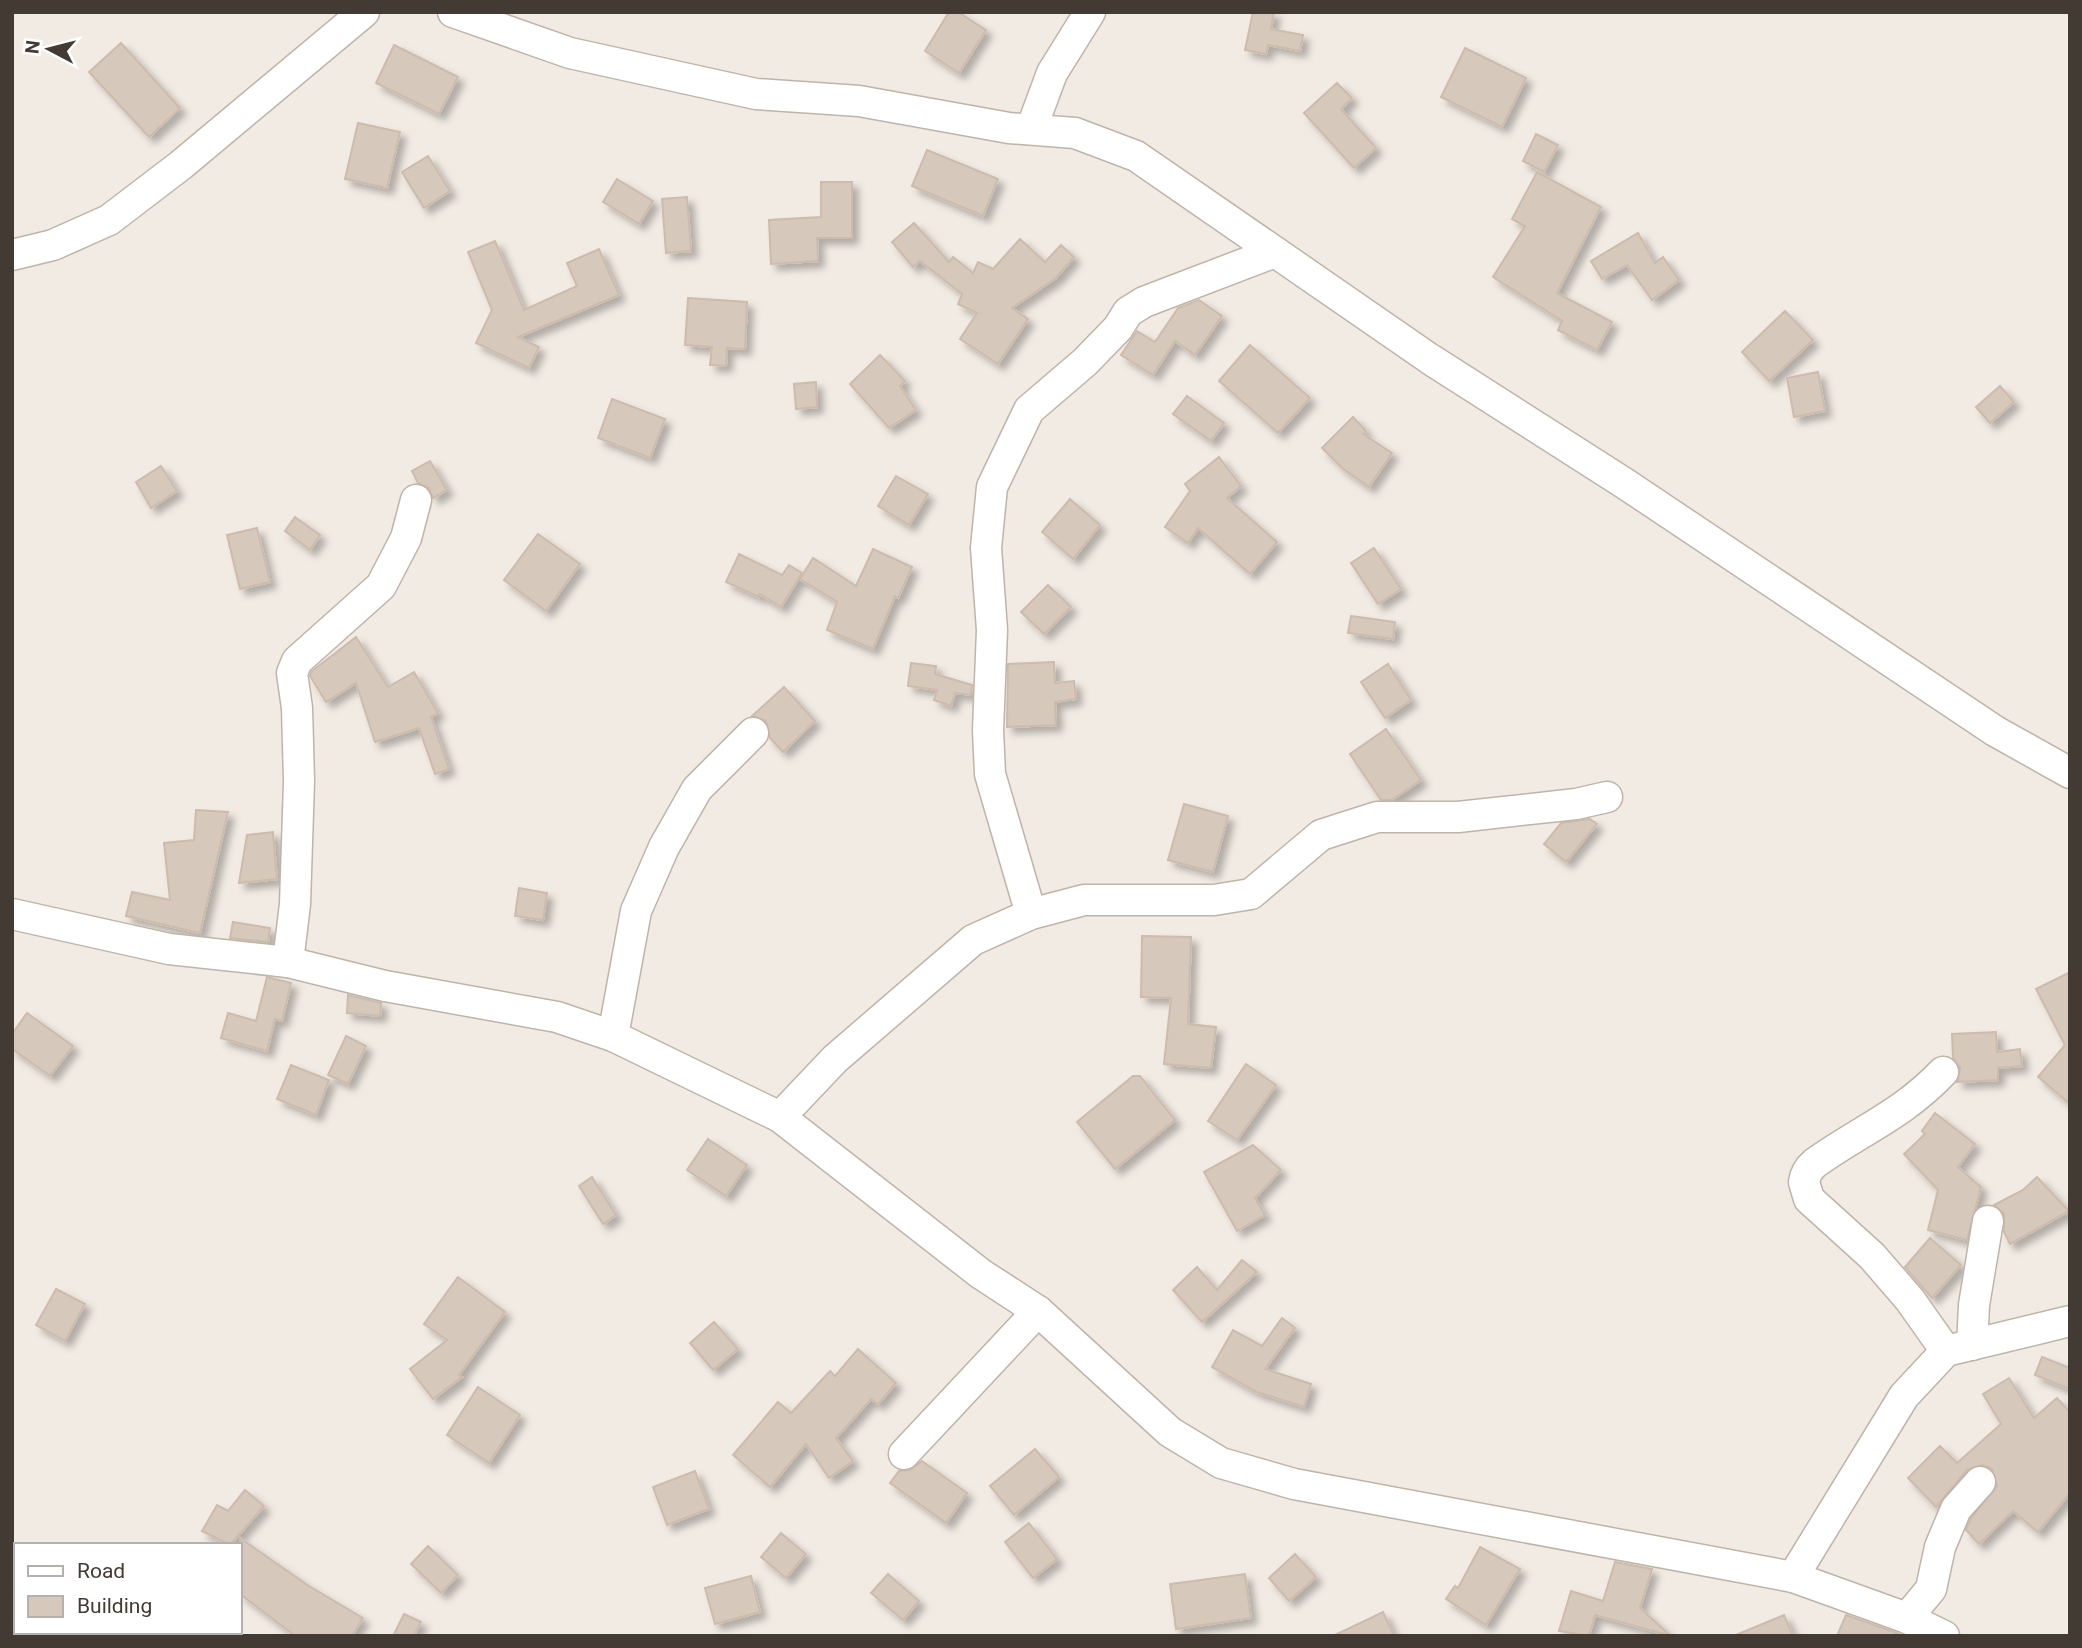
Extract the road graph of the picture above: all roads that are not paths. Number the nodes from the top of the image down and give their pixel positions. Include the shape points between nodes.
1 (364, 12) edge
2 (453, 12) edge
3 (1090, 12) edge
4 (1032, 127) junction
5 (1275, 252) junction
6 (12, 255) edge
7 (416, 500) dead end
8 (753, 733) dead end
9 (2070, 773) edge
10 (1607, 797) dead end
11 (12, 914) edge
12 (1031, 914) junction
13 (288, 962) junction
14 (613, 1036) junction
15 (1943, 1072) dead end
16 (780, 1117) junction
17 (1987, 1221) dead end
18 (1038, 1311) junction
19 (2070, 1321) edge
20 (1959, 1348) junction
21 (904, 1454) dead end
22 (1980, 1482) dead end
23 (1793, 1577) junction
24 (1907, 1618) junction
25 (1944, 1636) edge

1 - 6 street via 109,220 53,245
2 - 4 street via 570,53 756,94 859,101 1009,128
3 - 4 street via 1052,73
4 - 5 street via 1075,133 1136,156
5 - 9 street via 1995,732
5 - 12 street via 1128,312 1085,362 1029,410 992,487 986,548 992,630 990,774
7 - 13 street via 406,538 381,586 297,662 292,673 299,781
8 - 14 street via 697,789 664,847 636,911
10 - 12 street via 1458,817 1377,817 1321,835 1251,894 1214,900 1084,900
11 - 13 street via 169,949
12 - 16 street via 973,940 835,1059
13 - 14 street via 385,986 557,1017
14 - 16 street
15 - 20 street via 1921,1096 1812,1165 1804,1182 1809,1199 1872,1256
16 - 18 street via 981,1274
17 - 20 street via 1976,1293
18 - 21 street
18 - 23 street via 1170,1432 1221,1463 1294,1484
19 - 20 street
20 - 23 street via 1904,1396
22 - 24 street via 1956,1509 1940,1547 1931,1589
23 - 24 street
24 - 25 street

